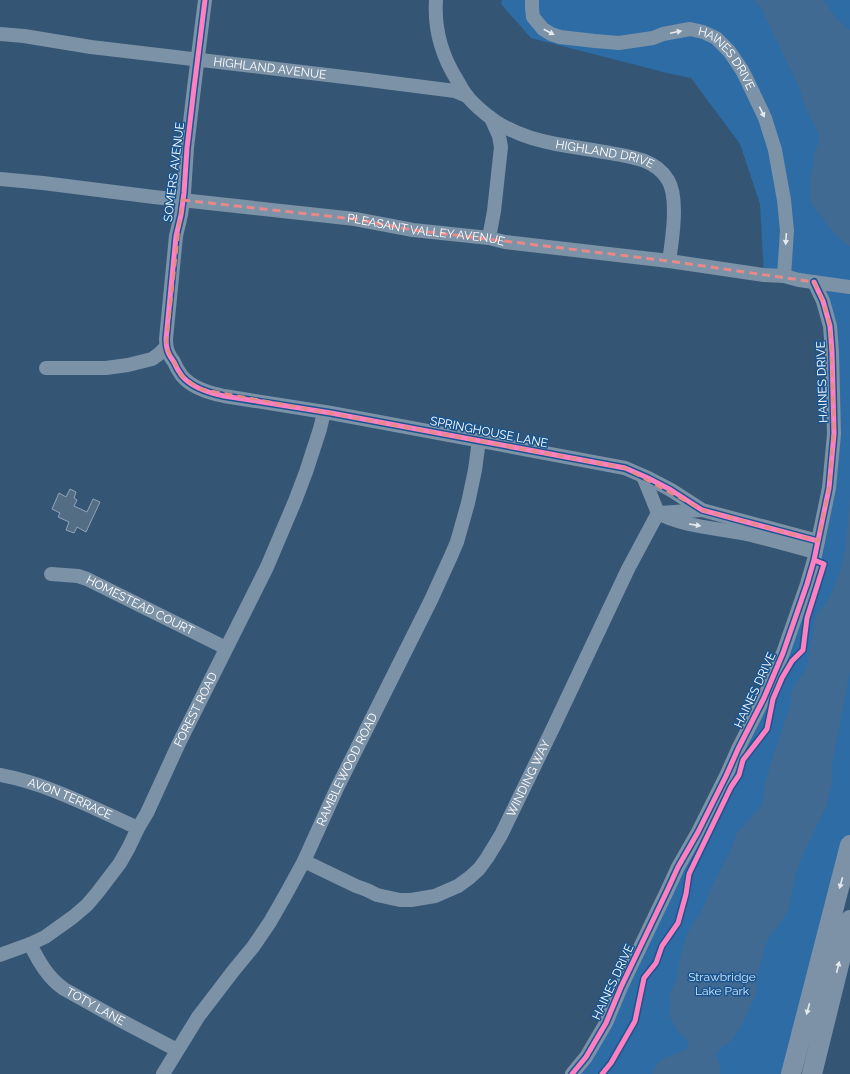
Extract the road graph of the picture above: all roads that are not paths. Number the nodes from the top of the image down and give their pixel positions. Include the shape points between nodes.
1 (205, 0) edge
2 (436, 0) edge
3 (532, 0) edge
4 (0, 34) edge
5 (197, 60) junction
6 (467, 96) junction
7 (491, 118) junction
8 (0, 178) edge
9 (182, 200) junction
10 (489, 238) junction
11 (669, 261) junction
12 (784, 276) junction
13 (814, 282) junction
14 (850, 287) edge
15 (166, 347) junction
16 (46, 368) dead end
17 (324, 412) junction
18 (479, 440) junction
19 (643, 476) junction
20 (702, 510) junction
21 (658, 513) junction
22 (817, 546) junction
23 (51, 574) dead end
24 (226, 648) junction
25 (0, 775) edge
26 (138, 828) junction
27 (850, 845) edge
28 (304, 861) junction
29 (850, 920) edge
30 (30, 944) junction
31 (0, 955) edge
32 (177, 1050) junction
33 (163, 1074) edge
34 (572, 1074) edge
35 (791, 1074) edge
36 (812, 1074) edge

1 - 5 street, SOMERS AVENUE
2 - 6 street via 436,21 441,46 450,69
3 -> 12 street, HAINES DRIVE via 533,17 543,29 560,37 619,43 690,29 716,38 729,51 742,70 765,118 775,150 787,231
4 - 5 street, HIGHLAND AVENUE
5 - 6 street, HIGHLAND AVENUE via 455,91
5 - 9 street, SOMERS AVENUE
6 - 7 street, HIGHLAND DRIVE
7 - 10 street via 501,147
7 - 11 street, HIGHLAND DRIVE via 506,128 540,140 632,157 649,163 663,172 673,193 673,229
8 - 9 street, PLEASANT VALLEY AVENUE
9 - 10 street, PLEASANT VALLEY AVENUE via 355,219 413,230
9 - 15 street, SOMERS AVENUE via 176,236
10 - 11 street, PLEASANT VALLEY AVENUE
11 - 12 street, PLEASANT VALLEY AVENUE
12 - 13 street, PLEASANT VALLEY AVENUE
13 - 14 street, PLEASANT VALLEY AVENUE
13 - 22 street, HAINES DRIVE via 830,326 834,423 829,488
15 - 16 street via 152,359 128,365 106,368
15 - 17 street, SPRINGHOUSE LANE via 182,376 200,389 224,396
17 - 18 street, SPRINGHOUSE LANE
17 - 24 street, FOREST ROAD via 292,508 258,586
18 - 19 street, SPRINGHOUSE LANE via 613,465
18 - 28 street, RAMBLEWOOD ROAD via 470,497 451,556
19 - 20 street, SPRINGHOUSE LANE
19 - 21 street
20 - 21 street, SPRINGHOUSE LANE
20 - 22 street, SPRINGHOUSE LANE
21 -> 22 street via 685,523
21 - 28 street, WINDING WAY via 501,835 479,869 458,886 435,896 400,900 377,895
22 - 34 street, HAINES DRIVE via 786,646 764,698 666,891 606,1023 586,1057
23 - 24 street, HOMESTEAD COURT via 83,577
24 - 26 street, FOREST ROAD
25 - 26 street, AVON TERRACE via 51,789
26 - 30 street, FOREST ROAD via 120,863 86,905 45,937
27 -> 35 highway
28 - 32 street, RAMBLEWOOD ROAD via 266,928 198,1017
36 -> 29 highway
30 - 31 street, FOREST ROAD
30 - 32 street, TOTY LANE via 47,974 57,984 118,1020
32 - 33 street, RAMBLEWOOD ROAD

